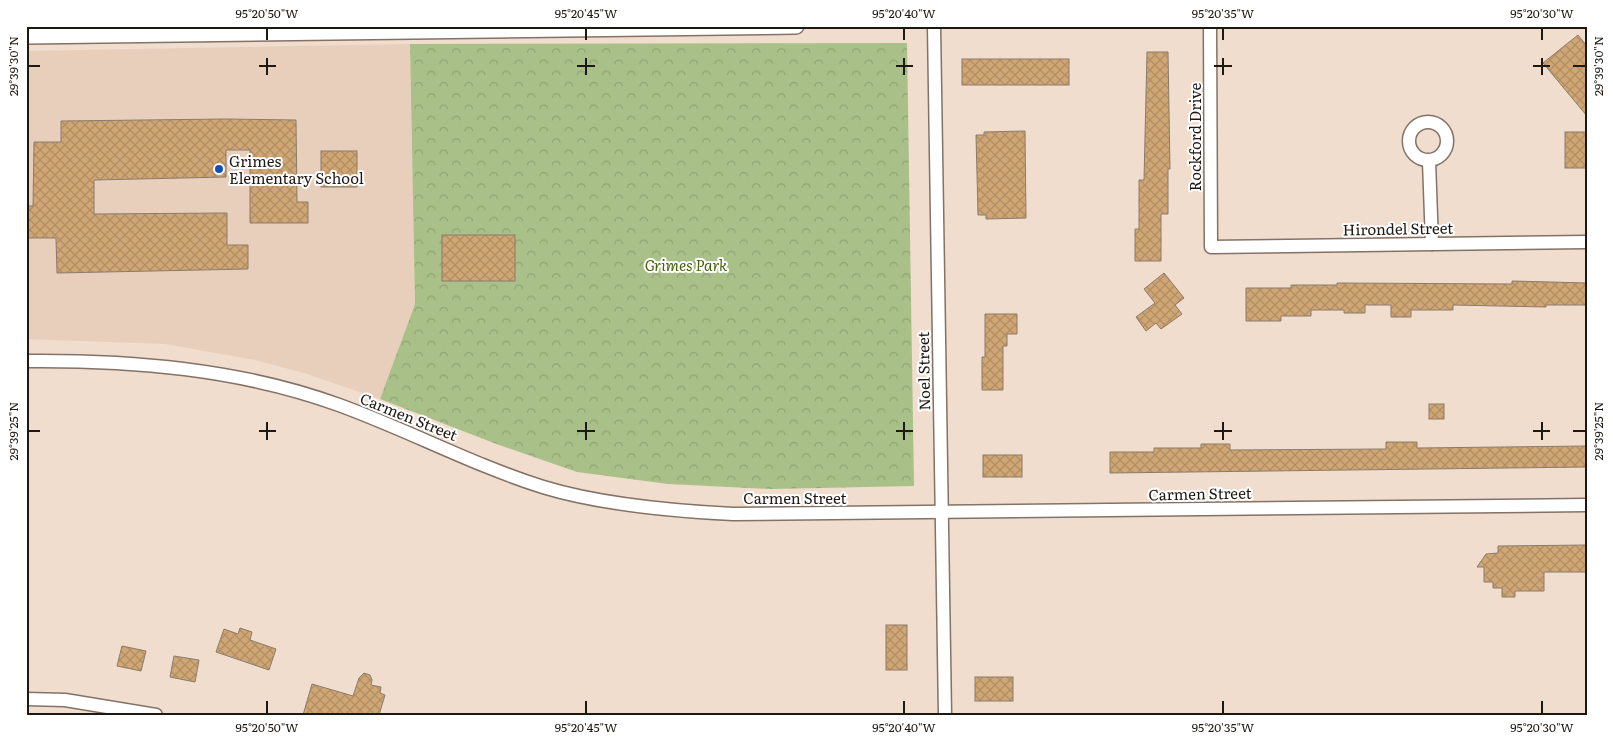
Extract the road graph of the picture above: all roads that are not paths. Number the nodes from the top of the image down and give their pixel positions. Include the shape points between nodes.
1 (796, 26) edge
2 (934, 26) edge
3 (1210, 26) edge
4 (672, 27) edge
5 (369, 29) edge
6 (157, 30) edge
7 (26, 36) edge
8 (1429, 161) dead end
9 (1587, 242) edge
10 (1432, 244) junction
11 (1210, 247) joint
12 (26, 361) edge
13 (1587, 505) edge
14 (942, 512) junction
15 (26, 699) edge
16 (156, 715) edge
17 (945, 715) edge

1 - 4 street
2 - 14 street, Noel Street
3 - 11 street, Rockford Drive
4 - 5 street
5 - 6 street
6 - 7 street
8 - 10 street
9 - 10 street, Hirondel Street
10 - 11 street, Hirondel Street
12 - 14 street, Carmen Street via 181,368 284,388 339,405 544,487 675,512
13 - 14 street, Carmen Street
14 - 17 street, Noel Street
15 - 16 street via 65,700

